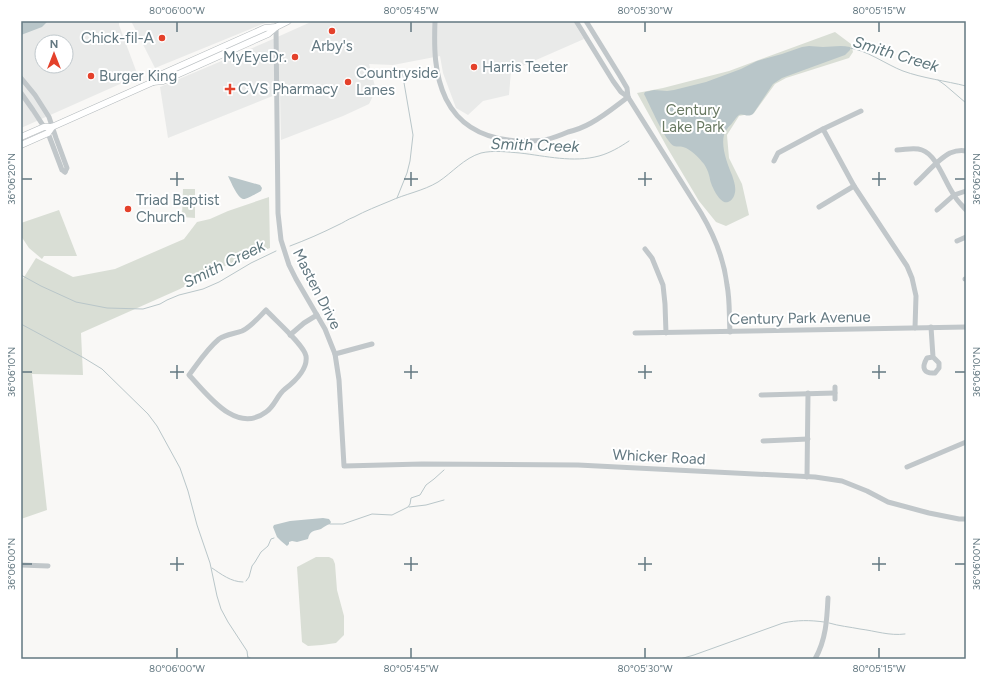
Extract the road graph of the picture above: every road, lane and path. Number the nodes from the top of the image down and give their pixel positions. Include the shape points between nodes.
1 (288, 21) edge
2 (435, 21) edge
3 (576, 21) edge
4 (586, 21) edge
5 (276, 27) junction
6 (611, 61) junction
7 (603, 64) junction
8 (21, 78) edge
9 (21, 93) edge
10 (628, 97) junction
11 (861, 111) dead end
12 (44, 127) junction
13 (52, 127) junction
14 (823, 129) junction
15 (48, 133) junction
16 (21, 138) edge
17 (21, 145) edge
18 (897, 150) dead end
19 (966, 151) edge
20 (774, 160) dead end
21 (936, 164) junction
22 (916, 183) dead end
23 (854, 186) junction
24 (966, 191) edge
25 (954, 196) junction
26 (819, 207) dead end
27 (937, 210) dead end
28 (966, 210) edge
29 (966, 237) edge
30 (957, 240) dead end
31 (645, 249) dead end
32 (317, 314) junction
33 (931, 327) junction
34 (966, 327) edge
35 (915, 328) junction
36 (730, 332) junction
37 (635, 333) dead end
38 (666, 333) junction
39 (290, 335) junction
40 (372, 344) dead end
41 (334, 354) junction
42 (933, 357) dead end
43 (835, 393) dead end
44 (808, 394) junction
45 (761, 395) dead end
46 (808, 439) junction
47 (763, 441) dead end
48 (966, 442) edge
49 (344, 466) joint
50 (907, 466) dead end
51 (807, 477) junction
52 (966, 519) edge
53 (21, 565) edge
54 (48, 566) dead end
55 (828, 598) dead end
56 (815, 659) edge

1 - 5 main road
2 - 10 street via 435,61 446,98 463,121 488,136 515,141 551,138 591,123
3 - 7 street
4 - 6 street
5 - 13 main road via 265,28 246,36 160,75 153,82
5 - 32 street, Masten Drive via 280,231 292,272
6 - 7 street
6 - 10 street via 626,88
7 - 10 street via 621,92
8 - 13 street via 44,109
9 - 12 street
10 - 36 street via 711,233 721,258 727,284
11 - 14 street
12 - 13 main road
12 - 15 street
12 - 16 main road
13 - 15 main road
13 - 15 street via 67,168 66,172 62,170
14 - 20 street via 778,153
14 - 23 street
15 - 17 main road
18 - 21 street via 922,150
19 - 21 street via 951,152
21 - 22 street
21 - 25 street
23 - 26 street
23 - 35 street via 907,266 916,296
24 - 25 street
25 - 27 street
25 - 28 street
29 - 30 street
31 - 38 street via 652,258 664,292
32 - 39 street
32 - 41 street, Masten Drive via 329,337
33 - 34 street, Century Park Avenue
33 - 35 street, Century Park Avenue
33 - 42 street
35 - 36 street, Century Park Avenue
36 - 38 street, Century Park Avenue
37 - 38 street, Century Park Avenue
39 - 39 street via 302,348 306,356 305,365 271,408 252,419 241,419 230,414 189,375 219,339 249,327 266,310
40 - 41 street
41 - 49 street, Masten Drive via 340,384
43 - 44 street
44 - 45 street
44 - 46 street
46 - 47 street
46 - 51 street
48 - 50 street
49 - 51 street, Whicker Road via 578,465
51 - 52 street, Whicker Road via 842,481 888,502 929,513
53 - 54 street
55 - 56 street via 826,626

